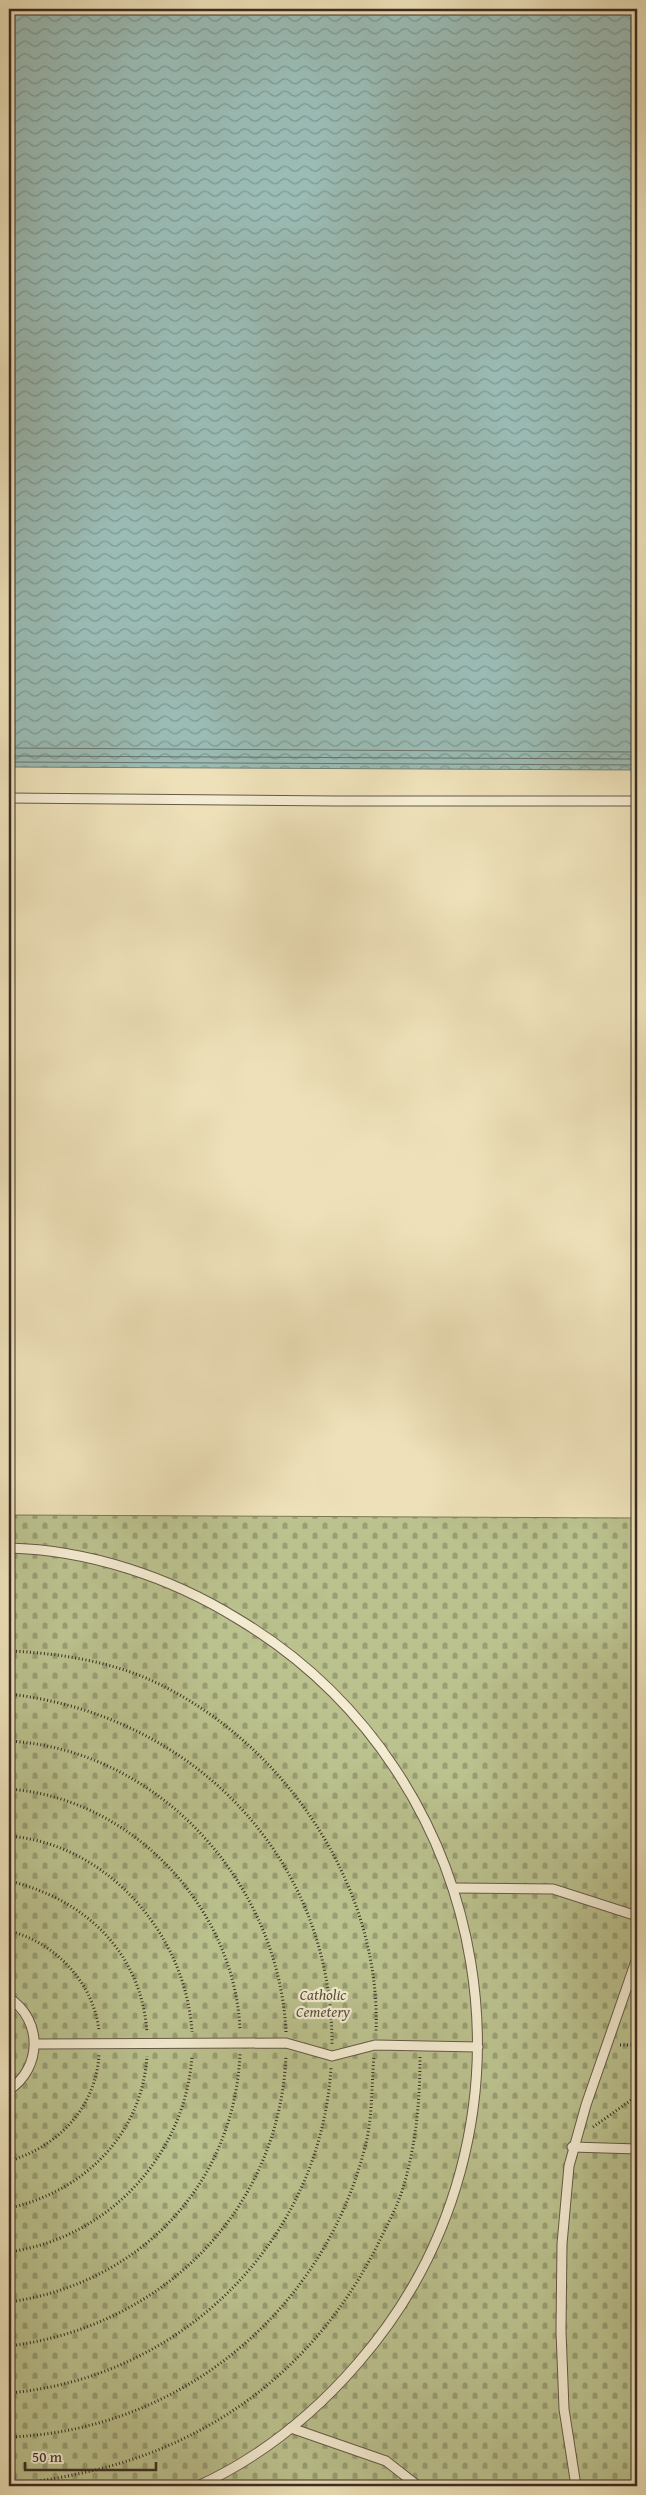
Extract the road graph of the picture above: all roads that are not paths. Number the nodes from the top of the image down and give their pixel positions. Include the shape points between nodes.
1 (9, 798) edge
2 (637, 801) edge
3 (9, 1548) edge
4 (454, 1888) junction
5 (637, 1916) edge
6 (637, 1958) edge
7 (9, 1998) edge
8 (35, 2044) junction
9 (478, 2047) junction
10 (9, 2090) edge
11 (574, 2143) junction
12 (637, 2149) edge
13 (291, 2428) junction
14 (198, 2486) edge
15 (418, 2486) edge
16 (576, 2486) edge

1 - 2 lane
3 - 4 lane via 77,1556 137,1572 208,1602 274,1642 328,1687 383,1751 427,1824
4 - 5 lane via 553,1889
4 - 9 lane via 472,1967
6 - 11 lane
7 - 8 lane via 26,2014
8 - 9 lane via 286,2043 332,2056 375,2045
8 - 10 lane via 26,2074
9 - 13 lane via 472,2120 464,2156 455,2191 427,2259 390,2322 368,2351 344,2379
11 - 12 lane
11 - 16 lane via 562,2244 561,2331 564,2409
13 - 14 lane via 236,2466
13 - 15 lane via 386,2461

